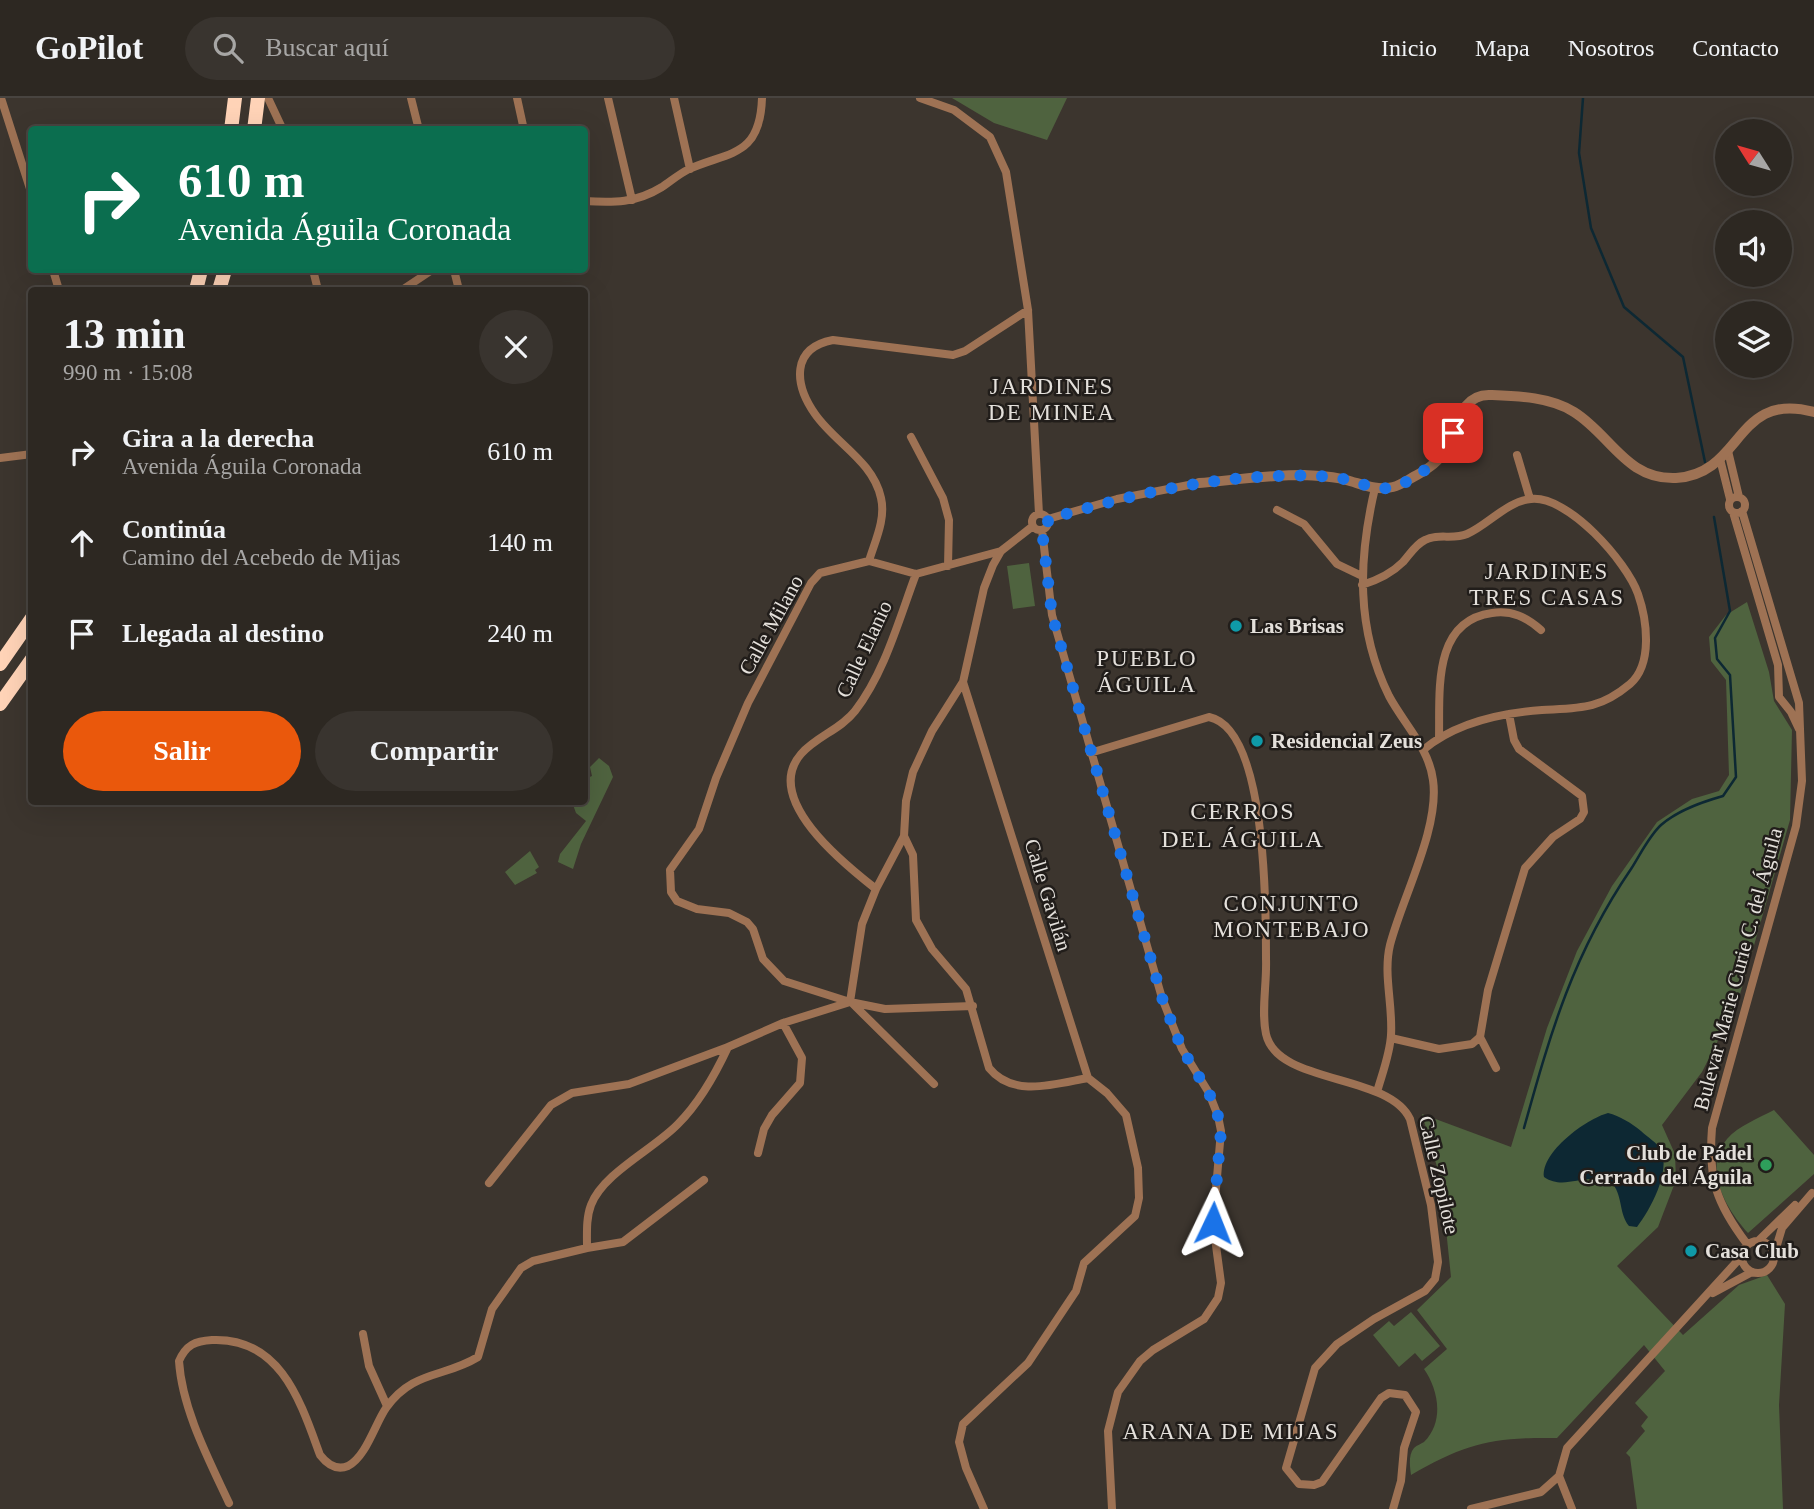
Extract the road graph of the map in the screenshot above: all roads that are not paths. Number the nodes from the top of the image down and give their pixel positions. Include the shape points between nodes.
1 (1, 98) edge
2 (235, 98) edge
3 (258, 98) edge
4 (268, 98) edge
5 (411, 98) edge
6 (517, 98) edge
7 (608, 98) edge
8 (674, 98) edge
9 (762, 98) edge
10 (920, 98) edge
11 (232, 126) edge
12 (254, 126) edge
13 (281, 126) edge
14 (417, 126) edge
15 (523, 126) edge
16 (690, 169) junction
17 (28, 182) edge
18 (632, 200) junction
19 (588, 201) edge
20 (428, 273) edge
21 (406, 287) edge
22 (1028, 310) junction
23 (1814, 412) edge
24 (911, 437) dead end
25 (28, 454) edge
26 (1517, 455) dead end
27 (1724, 455) junction
28 (0, 458) edge
29 (1199, 483) joint
30 (1375, 488) junction
31 (1735, 498) junction
32 (1530, 499) junction
33 (1277, 510) dead end
34 (1738, 512) junction
35 (1039, 514) junction
36 (1048, 519) junction
37 (1033, 526) junction
38 (1042, 530) junction
39 (1001, 551) junction
40 (869, 561) junction
41 (948, 566) junction
42 (916, 574) junction
43 (1362, 580) junction
44 (28, 624) edge
45 (1541, 630) dead end
46 (0, 664) edge
47 (28, 665) edge
48 (963, 682) junction
49 (1779, 691) junction
50 (1795, 691) junction
51 (1782, 701) junction
52 (0, 705) edge
53 (1509, 714) junction
54 (1801, 735) junction
55 (1439, 737) junction
56 (1423, 750) junction
57 (1090, 753) junction
58 (904, 836) junction
59 (876, 888) junction
60 (850, 1002) junction
61 (972, 1006) junction
62 (783, 1023) junction
63 (1480, 1037) junction
64 (1391, 1038) junction
65 (728, 1047) junction
66 (1496, 1068) dead end
67 (1088, 1078) junction
68 (934, 1084) dead end
69 (1377, 1092) junction
70 (758, 1153) dead end
71 (704, 1180) dead end
72 (489, 1183) dead end
73 (1759, 1240) junction
74 (1747, 1244) junction
75 (587, 1248) junction
76 (1774, 1255) junction
77 (1741, 1257) junction
78 (1752, 1272) junction
79 (1700, 1304) junction
80 (363, 1334) dead end
81 (387, 1406) junction
82 (1559, 1476) junction
83 (229, 1503) dead end
84 (984, 1509) edge
85 (1112, 1509) edge
86 (1393, 1509) edge
87 (1471, 1509) edge
88 (1572, 1509) edge

1 - 17 street
2 - 11 highway
3 - 12 highway
4 - 13 street
5 - 14 street
6 - 15 street
7 - 18 street
8 - 16 street
9 - 16 street via 759,121 738,152
10 - 22 street via 954,110 990,137 999,153
16 - 18 street
18 - 19 street
20 - 21 street
22 - 35 street
22 - 40 street via 953,355 834,340 807,350 800,372 813,412 863,465 881,497 882,512
23 - 27 street via 1769,410 1748,426
24 - 41 street via 943,498 949,520
25 - 28 street
26 - 32 street
27 - 30 street via 1691,475 1650,475 1628,464 1572,410 1543,400 1487,394 1462,410 1441,456 1422,472 1394,487
27 - 31 street
29 - 30 street via 1306,475
29 - 36 street
30 - 43 street
31 - 34 street via 1728,506
31 - 34 street via 1745,503
32 - 43 street via 1466,535 1423,540 1392,572
32 - 53 street via 1567,511 1604,543 1637,591 1645,646 1643,666 1613,698 1579,710
33 - 43 street via 1304,524 1337,564
34 - 49 street, Bulevar Marie Curie C. del Águila via 1778,665
34 - 50 street, Bulevar Marie Curie C. del Águila
35 - 36 street
35 - 37 street via 1033,518
36 - 38 street
37 - 38 street
37 - 39 street
38 - 57 street via 1052,615
39 - 41 street, Calle Elanio
39 - 48 street via 984,588
40 - 42 street, Calle Elanio
40 - 60 street, Calle Milano via 820,573 811,583 748,703 699,829 670,870 668,881 677,901 747,922 763,960 784,981
41 - 42 street, Calle Elanio
42 - 59 street, Calle Elanio via 866,693 839,728 800,755 790,782 801,813 823,843
43 - 56 street via 1363,613 1377,667
44 - 46 highway
45 - 55 street via 1530,620 1504,612 1471,620 1450,637 1441,676
47 - 52 highway
48 - 58 street via 913,772
48 - 67 street, Calle Gavilán
49 - 50 street via 1787,686
49 - 51 street, Bulevar Marie Curie C. del Águila
50 - 51 street via 1791,702
50 - 54 street, Bulevar Marie Curie C. del Águila
51 - 54 street, Bulevar Marie Curie C. del Águila
53 - 55 street
53 - 63 street via 1519,749 1582,796 1584,812 1536,853 1525,869
54 - 74 street, Bulevar Marie Curie C. del Águila via 1802,781 1796,826 1713,1128 1709,1161 1715,1193
55 - 56 street
56 - 64 street via 1434,781 1433,800 1415,873 1389,948
57 - 69 street, Calle Zopilote via 1209,717 1225,725 1253,782 1262,845 1266,1035 1276,1052 1315,1073
57 - 85 street via 1168,1017 1209,1093 1221,1131 1213,1209 1221,1271 1218,1298 1204,1319 1140,1361 1118,1392 1108,1431
58 - 59 street
58 - 61 street via 913,855 916,920
59 - 60 street via 862,924
60 - 61 street via 885,1009
60 - 62 street
60 - 68 street
61 - 67 street via 989,1068 997,1077 1019,1087
62 - 65 street
62 - 70 street via 802,1058 800,1083 772,1115
63 - 64 street via 1472,1044 1439,1049
63 - 66 street
64 - 69 street
65 - 72 street via 629,1084 572,1093 551,1105
65 - 75 street via 711,1083 680,1123 601,1187 591,1204
67 - 84 street via 1118,1105 1129,1125 1138,1168 1135,1216 1084,1263 1076,1292 1028,1363 963,1424 959,1442
69 - 86 street, Calle Zopilote via 1399,1102 1410,1119 1432,1205 1437,1270 1425,1292 1336,1344 1315,1368 1286,1468 1299,1484 1322,1482 1381,1398 1389,1393 1405,1395 1416,1412
71 - 75 street via 623,1242
73 - 74 street
73 - 76 street via 1769,1245
73 - 76 street via 1783,1214 1812,1193 1782,1228
74 - 77 street
75 - 81 street via 522,1268 492,1309 478,1357 466,1365 431,1373 409,1385
76 - 78 street via 1768,1270
77 - 78 street
77 - 79 street
78 - 79 street via 1722,1286
79 - 82 street via 1567,1448
80 - 81 street via 369,1366
81 - 83 street via 356,1460 337,1468 320,1455 301,1400 268,1358 234,1341 189,1345 179,1361 181,1376
82 - 87 street via 1541,1492
82 - 88 street

